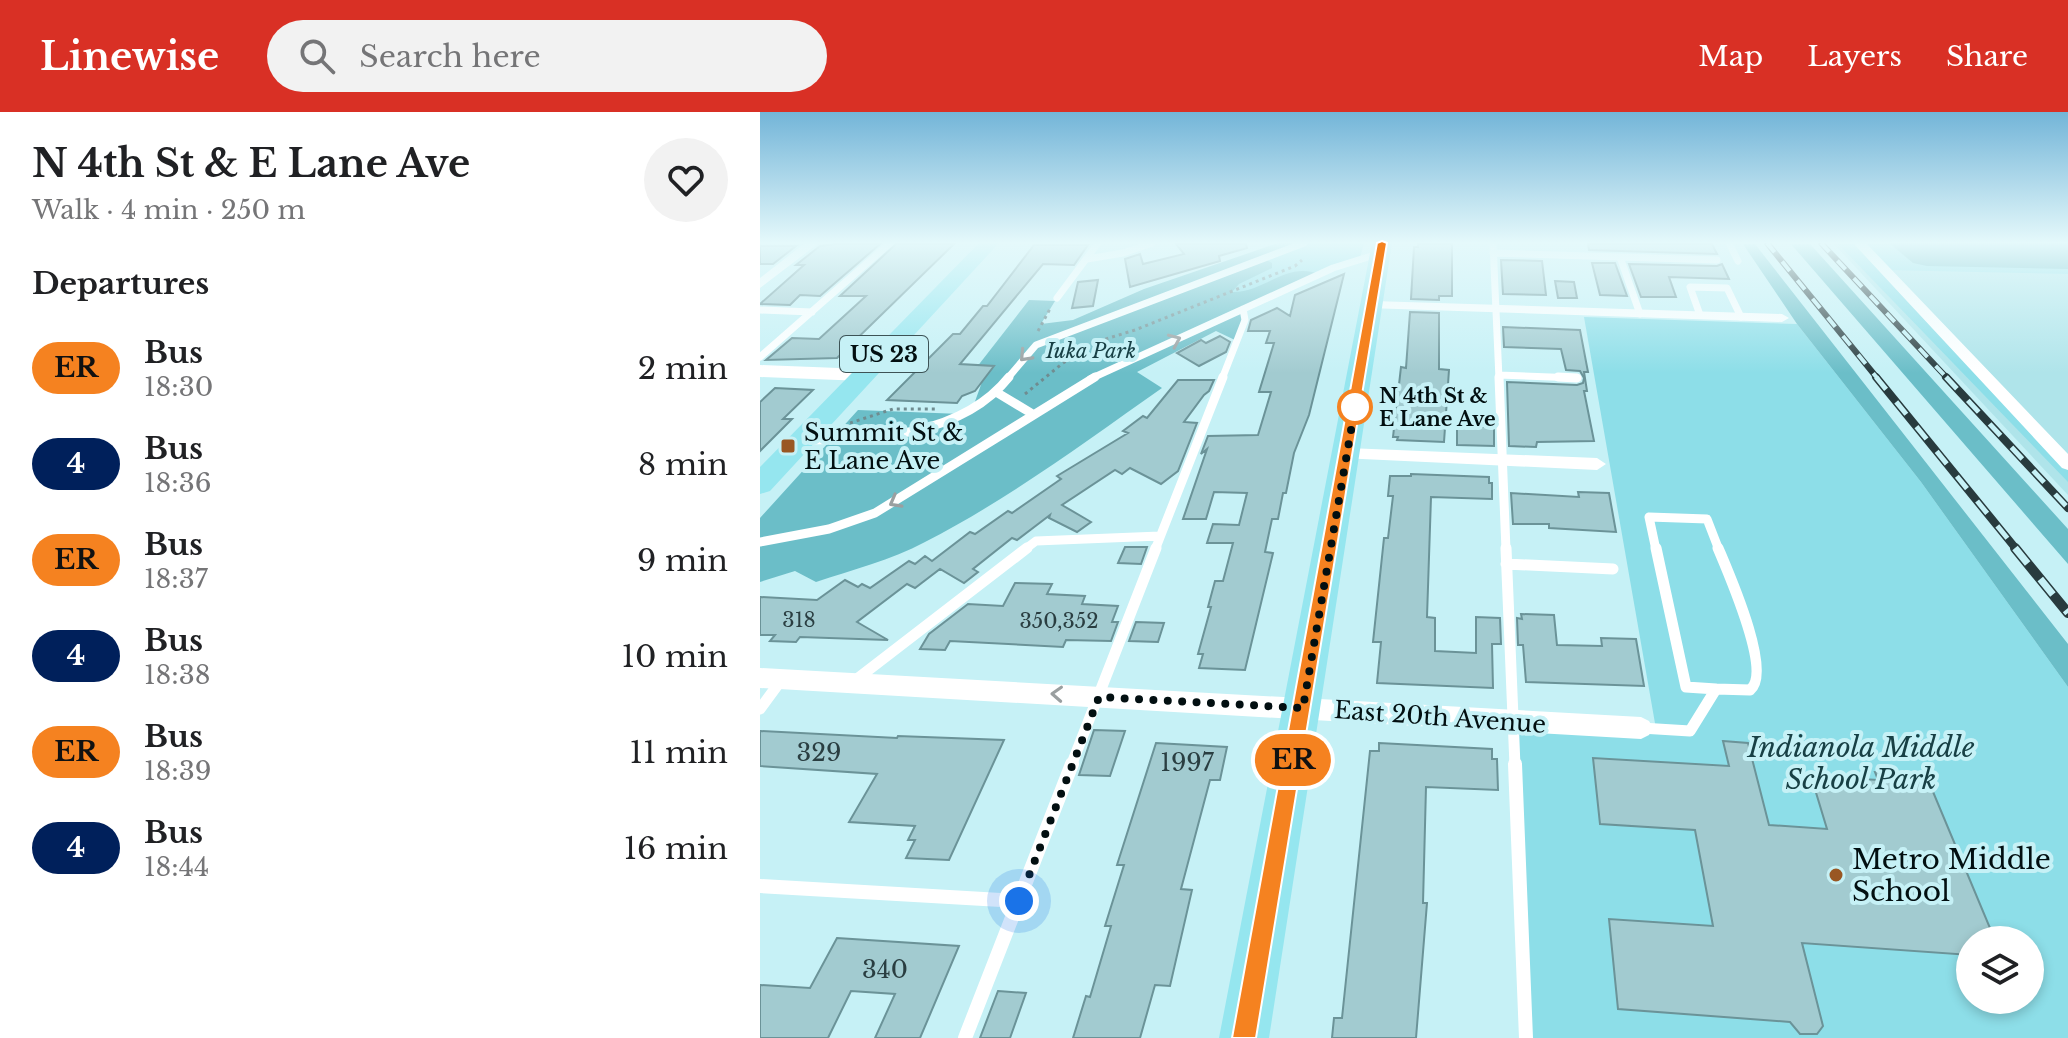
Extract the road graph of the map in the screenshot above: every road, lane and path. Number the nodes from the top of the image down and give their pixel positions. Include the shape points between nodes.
1 (841, 286) edge
2 (949, 286) edge
3 (1066, 286) edge
4 (1190, 286) edge
5 (1244, 286) edge
6 (1294, 286) edge
7 (1376, 286) edge
8 (1494, 286) edge
9 (1630, 286) edge
10 (1900, 286) edge
11 (1057, 298) dead end
12 (1373, 305) junction
13 (1243, 309) junction
14 (1494, 309) junction
15 (760, 310) edge
16 (812, 312) junction
17 (1640, 314) junction
18 (1700, 315) junction
19 (1741, 317) junction
20 (1782, 318) dead end
21 (760, 357) edge
22 (760, 371) edge
23 (864, 375) junction
24 (1499, 375) junction
25 (1577, 378) dead end
26 (996, 392) junction
27 (1012, 402) junction
28 (904, 403) dead end
29 (895, 409) junction
30 (1031, 413) junction
31 (951, 418) junction
32 (844, 426) dead end
33 (803, 439) junction
34 (1347, 454) junction
35 (1500, 460) junction
36 (1597, 464) dead end
37 (2068, 464) edge
38 (769, 475) edge
39 (1160, 536) junction
40 (760, 542) edge
41 (1506, 564) junction
42 (1613, 569) dead end
43 (771, 678) edge
44 (851, 683) junction
45 (1716, 689) junction
46 (1099, 697) junction
47 (1303, 708) junction
48 (760, 709) edge
49 (1514, 722) junction
50 (1641, 728) joint
51 (760, 886) edge
52 (1019, 901) junction
53 (965, 1038) edge
54 (1244, 1038) edge
55 (1526, 1038) edge

1 - 16 lane
2 - 23 main road, US 23
3 - 11 lane
4 -> 26 lane via 1036,345
5 - 27 path via 1096,342
6 - 13 lane
7 - 12 main road
8 - 14 lane
9 - 17 lane
10 - 37 street
12 - 14 street
12 - 34 main road
30 -> 13 lane via 1087,380
13 - 39 lane via 1245,320
14 - 17 street
14 - 24 lane
15 - 16 lane
16 - 21 lane
17 - 18 street
18 - 19 street
18 - 19 lane via 1690,287 1727,288
19 - 20 street
22 - 23 street
23 - 33 main road, US 23
24 - 25 lane
24 - 35 lane
26 - 27 lane
26 - 31 lane
27 - 30 lane
28 - 29 path
29 - 31 path via 926,408
29 - 32 path
30 -> 40 lane via 875,513 814,533
31 - 33 lane via 882,437
33 - 38 main road, US 23
34 - 35 street
34 - 47 main road
35 - 36 street
35 - 41 lane
39 - 44 lane via 1036,541
39 - 46 lane
41 - 42 lane
41 - 49 lane
43 - 44 street, East 20th Avenue
43 - 48 lane
46 -> 44 street, East 20th Avenue
45 - 45 lane via 1750,690 1758,678 1755,653 1707,519 1649,517 1686,687
45 - 50 lane via 1690,731
46 - 47 street, East 20th Avenue
46 - 52 lane
47 - 49 street, East 20th Avenue
47 - 54 main road
49 - 50 street, East 20th Avenue
49 - 55 lane
51 - 52 lane
52 - 53 lane

